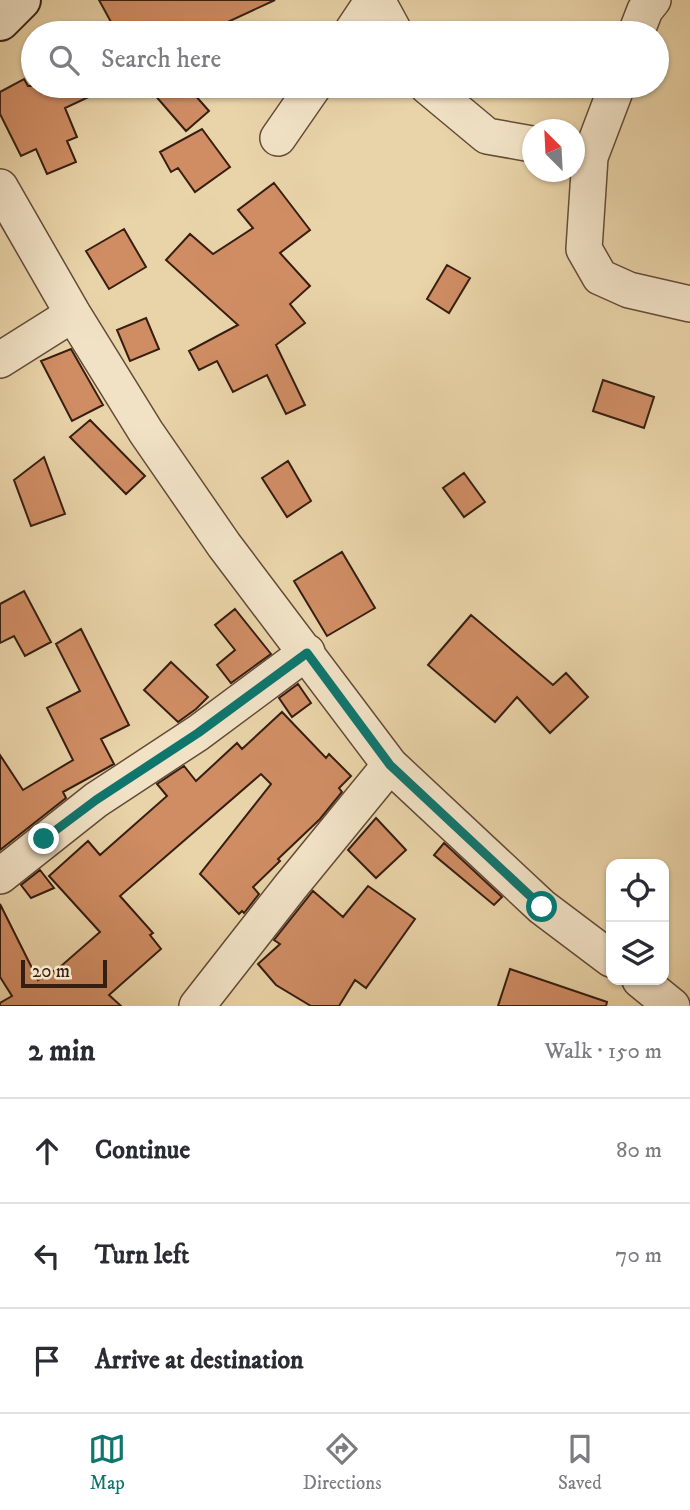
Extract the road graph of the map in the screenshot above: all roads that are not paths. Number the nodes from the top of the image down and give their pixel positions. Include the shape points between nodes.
1 (21, 0) edge
2 (375, 0) edge
3 (653, 0) edge
4 (0, 21) edge
5 (360, 21) edge
6 (388, 21) edge
7 (641, 21) edge
8 (306, 98) edge
9 (441, 98) edge
10 (611, 98) edge
11 (278, 138) dead end
12 (522, 142) edge
13 (585, 149) edge
14 (583, 182) edge
15 (6, 197) edge
16 (0, 240) edge
17 (690, 304) edge
18 (73, 314) junction
19 (0, 360) edge
20 (307, 653) junction
21 (390, 765) junction
22 (0, 876) edge
23 (606, 955) edge
24 (646, 985) edge
25 (197, 1006) edge
26 (672, 1006) edge

1 - 4 street
2 - 5 street
2 - 6 street
3 - 7 street
8 - 11 street
9 - 12 street via 487,136
10 - 13 street
14 - 17 street via 584,249 600,277 629,290
15 - 16 street
15 - 18 street
18 - 19 street
18 - 20 street via 146,432
20 - 21 street
20 - 22 street via 96,800
21 - 23 street via 542,907
21 - 25 street
24 - 26 street

